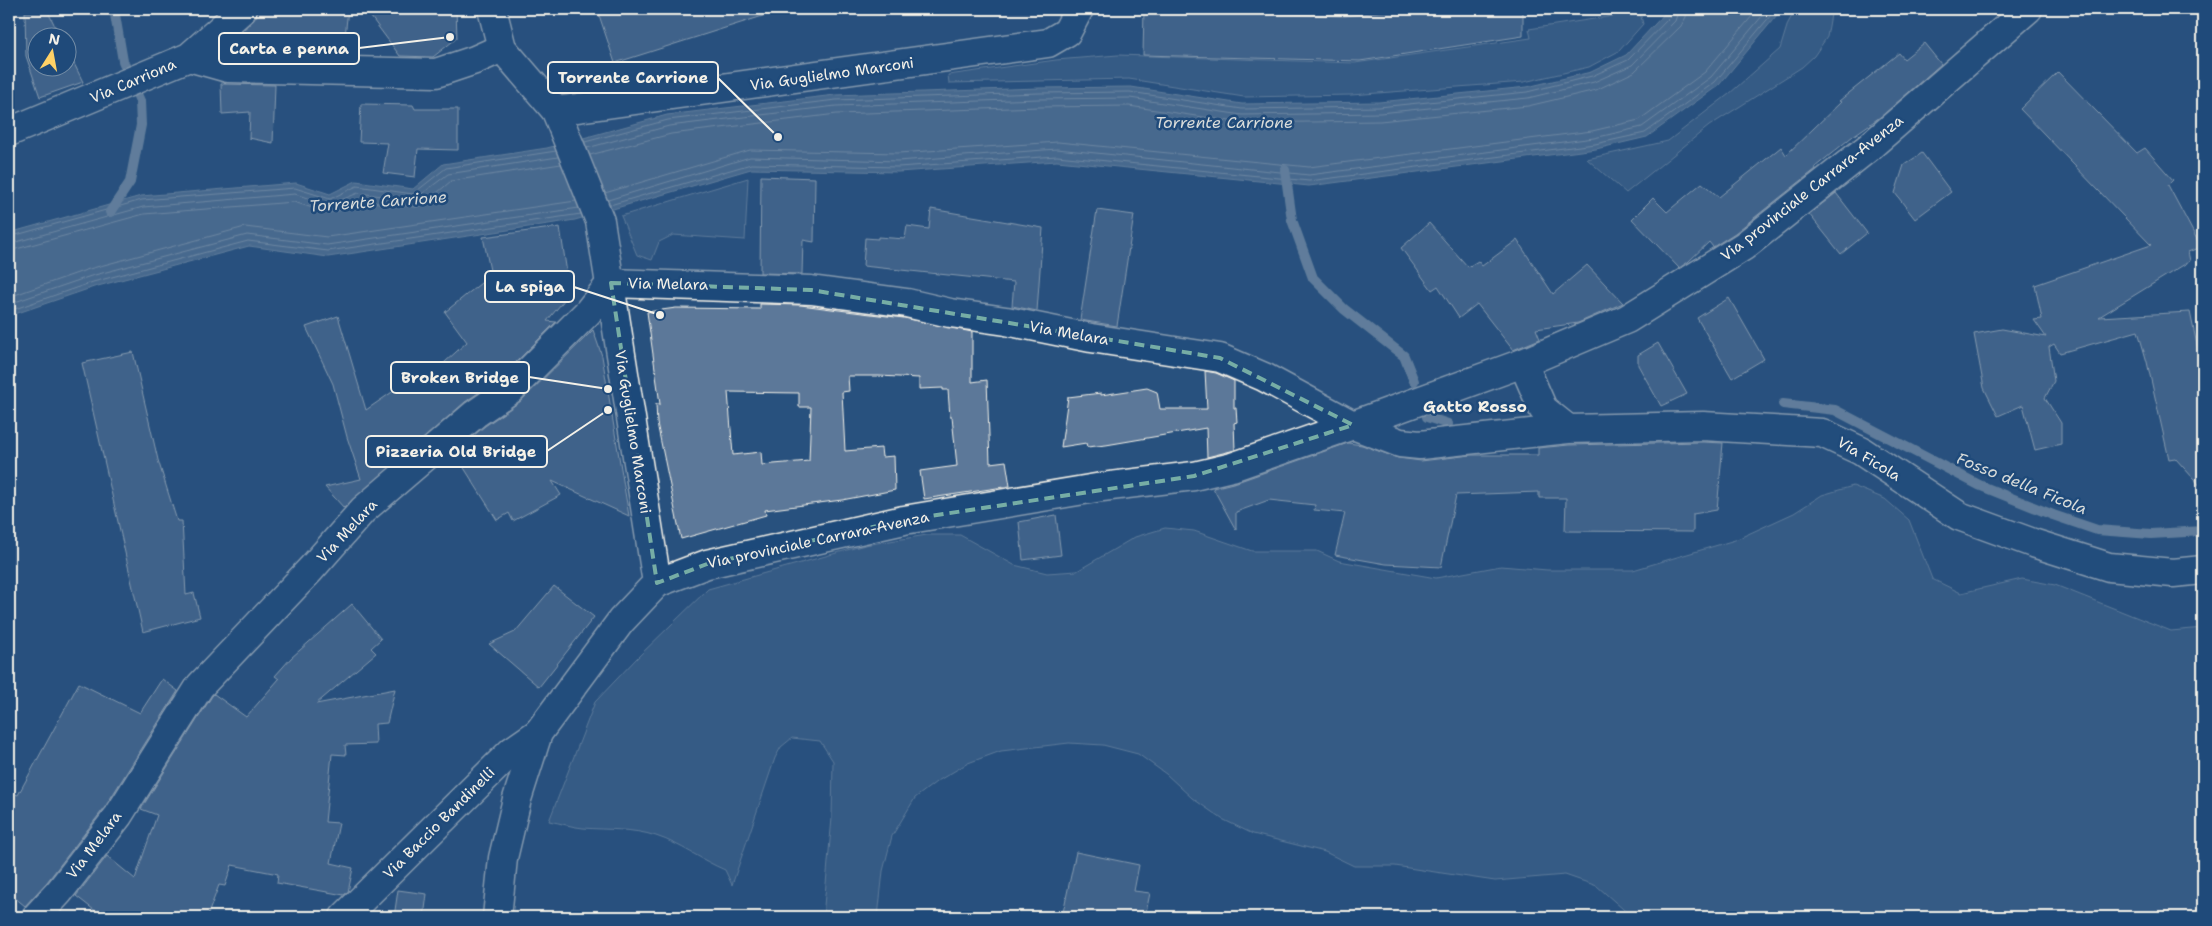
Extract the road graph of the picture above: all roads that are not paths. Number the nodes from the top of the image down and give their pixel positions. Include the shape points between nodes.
1 (243, 9) edge
2 (492, 9) edge
3 (1057, 9) edge
4 (1079, 9) edge
5 (2023, 10) edge
6 (1048, 43) junction
7 (502, 48) junction
8 (183, 60) junction
9 (561, 122) junction
10 (9, 132) edge
11 (611, 283) junction
12 (1524, 363) junction
13 (1353, 425) junction
14 (1568, 429) junction
15 (2203, 570) edge
16 (657, 583) junction
17 (538, 732) junction
18 (36, 917) edge
19 (344, 917) edge
20 (497, 917) edge

1 - 8 street, Via Carriona
2 - 7 street, Via Guglielmo Marconi
3 - 6 street
4 - 6 street, Via Guglielmo Marconi via 1067,32
5 - 12 street, Via provinciale Carrara-Avenza via 1868,148 1744,246 1627,319
6 - 9 street, Via Guglielmo Marconi via 620,101
7 - 8 street via 436,73 228,68
7 - 9 street, Via Guglielmo Marconi
8 - 10 street, Via Carriona
9 - 11 street, Via Guglielmo Marconi via 600,222
11 - 13 street, Via Melara via 811,290 907,302 950,313 1220,358 1264,377
11 - 16 street, Via Guglielmo Marconi
11 - 18 street, Via Melara via 588,312 510,390 475,414 363,510 200,686 118,816
12 - 13 street, Via provinciale Carrara-Avenza
12 - 14 street via 1543,409
13 - 14 street via 1400,442 1420,445
13 - 16 street, Via provinciale Carrara-Avenza via 1232,467 1194,476 1102,487 904,520 707,564
14 - 15 street, Via Ficola via 1703,426 1822,433 1862,451 1959,516 2033,543 2109,567 2173,573
16 - 17 street, Via provinciale Carrara-Avenza via 621,621
17 - 19 street, Via Baccio Bandinelli via 512,751
17 - 20 street, Via provinciale Carrara-Avenza via 503,858

